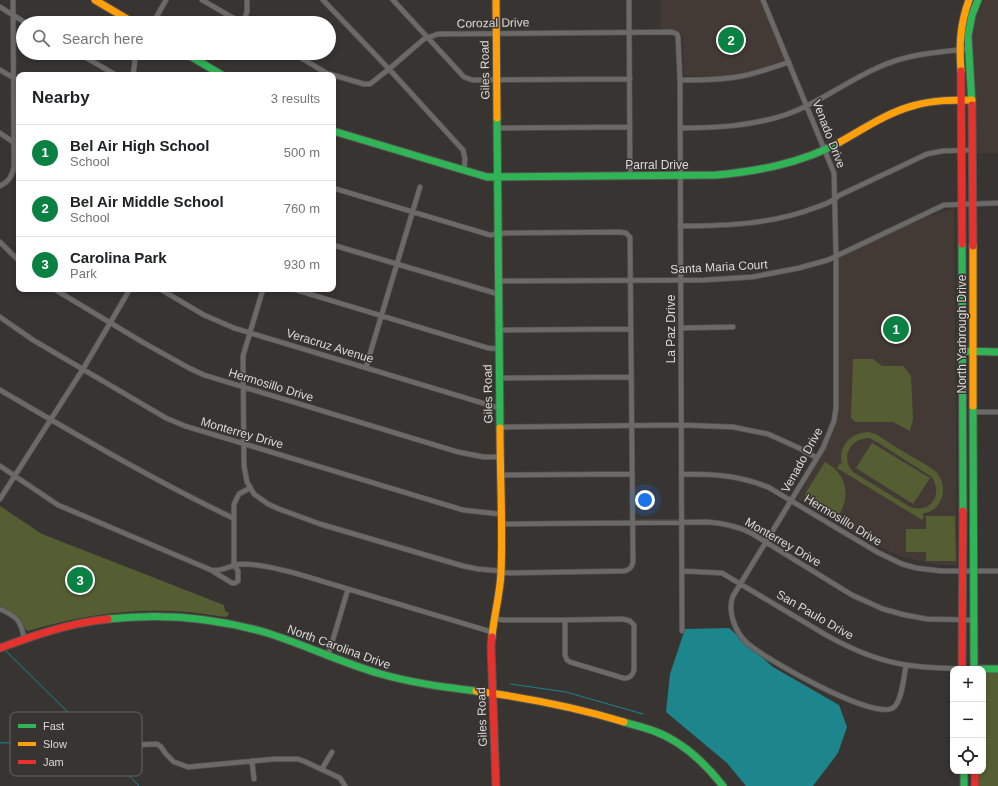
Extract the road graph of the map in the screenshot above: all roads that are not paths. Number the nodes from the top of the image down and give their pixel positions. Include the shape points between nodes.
1 (13, 0) edge
2 (95, 0) edge
3 (166, 0) edge
4 (202, 0) edge
5 (247, 0) edge
6 (323, 0) edge
7 (393, 0) edge
8 (496, 0) edge
9 (629, 0) edge
10 (764, 0) edge
11 (969, 0) edge
12 (978, 0) edge
13 (983, 0) edge
14 (0, 7) edge
15 (974, 8) junction
16 (13, 15) junction
17 (122, 16) edge
18 (157, 16) edge
19 (230, 16) edge
20 (245, 16) edge
21 (16, 17) edge
22 (630, 32) junction
23 (672, 32) joint
24 (496, 33) junction
25 (428, 37) junction
26 (968, 49) junction
27 (959, 50) junction
28 (90, 60) edge
29 (135, 60) edge
30 (197, 60) edge
31 (305, 60) edge
32 (789, 62) junction
33 (0, 70) edge
34 (389, 70) junction
35 (111, 72) edge
36 (133, 72) edge
37 (217, 72) edge
38 (325, 72) edge
39 (336, 76) edge
40 (13, 77) junction
41 (16, 79) edge
42 (630, 79) junction
43 (497, 80) junction
44 (680, 80) junction
45 (962, 100) junction
46 (972, 100) junction
47 (807, 106) junction
48 (630, 127) junction
49 (498, 128) junction
50 (680, 128) junction
51 (336, 132) edge
52 (0, 133) edge
53 (14, 143) junction
54 (825, 150) junction
55 (961, 150) junction
56 (971, 150) junction
57 (464, 170) junction
58 (630, 176) junction
59 (680, 176) junction
60 (497, 177) junction
61 (0, 186) edge
62 (420, 187) dead end
63 (336, 189) edge
64 (835, 200) junction
65 (998, 203) edge
66 (961, 204) junction
67 (972, 204) junction
68 (413, 212) junction
69 (680, 226) junction
70 (498, 234) junction
71 (0, 242) edge
72 (336, 246) edge
73 (836, 256) junction
74 (16, 258) edge
75 (962, 260) junction
76 (972, 260) junction
77 (398, 264) junction
78 (631, 280) junction
79 (681, 280) junction
80 (498, 281) junction
81 (59, 292) edge
82 (128, 292) edge
83 (165, 292) edge
84 (262, 292) edge
85 (302, 292) edge
86 (498, 294) junction
87 (382, 316) junction
88 (0, 317) edge
89 (110, 322) junction
90 (733, 327) dead end
91 (681, 328) junction
92 (631, 329) junction
93 (498, 330) junction
94 (250, 333) junction
95 (499, 349) junction
96 (962, 350) junction
97 (973, 350) junction
98 (998, 352) edge
99 (366, 367) junction
100 (83, 369) junction
101 (631, 377) junction
102 (499, 378) junction
103 (244, 387) junction
104 (0, 390) edge
105 (499, 408) junction
106 (973, 412) junction
107 (998, 412) edge
108 (51, 420) junction
109 (681, 425) junction
110 (632, 426) junction
111 (499, 427) junction
112 (244, 444) junction
113 (500, 457) junction
114 (817, 458) junction
115 (0, 466) edge
116 (632, 474) junction
117 (681, 474) junction
118 (500, 475) junction
119 (15, 476) junction
120 (250, 488) junction
121 (0, 499) edge
122 (791, 500) junction
123 (500, 514) junction
124 (233, 518) junction
125 (682, 523) junction
126 (500, 524) junction
127 (632, 524) junction
128 (766, 542) junction
129 (234, 565) junction
130 (211, 570) junction
131 (974, 571) junction
132 (998, 571) edge
133 (500, 572) junction
134 (682, 572) junction
135 (963, 572) junction
136 (741, 583) junction
137 (348, 589) junction
138 (0, 609) edge
139 (494, 619) junction
140 (564, 620) junction
141 (963, 620) junction
142 (974, 620) junction
143 (682, 630) dead end
144 (492, 632) junction
145 (24, 638) junction
146 (0, 648) edge
147 (328, 656) junction
148 (906, 665) junction
149 (962, 666) edge
150 (974, 666) edge
151 (950, 668) edge
152 (986, 669) edge
153 (998, 669) edge
154 (492, 694) junction
155 (142, 745) edge
156 (332, 752) dead end
157 (252, 761) junction
158 (322, 769) junction
159 (964, 774) edge
160 (975, 774) edge
161 (254, 779) dead end
162 (720, 785) edge
163 (345, 786) edge
164 (496, 786) edge
165 (964, 786) edge
166 (975, 786) edge

1 - 16 street
2 - 17 main road
3 - 18 street
4 - 19 street
5 - 20 street
6 - 34 street
7 - 25 street
8 - 24 main road, Giles Road
9 - 22 street
10 - 32 street, Venado Drive
11 - 27 main road, North Yarbrough Drive via 961,21
12 - 15 main road, North Yarbrough Drive
13 - 15 main road
14 - 16 street
15 - 26 main road, North Yarbrough Drive via 969,25
16 - 21 street
16 - 40 street
22 - 23 street, Corozal Drive
22 - 24 street, Corozal Drive
22 - 42 street
23 - 44 street, La Paz Drive via 678,37
24 - 25 street, Corozal Drive via 438,34
24 - 43 main road, Giles Road
25 - 34 street
25 - 43 street via 464,77 472,80
26 - 27 street
26 - 46 main road, North Yarbrough Drive
27 - 45 main road, North Yarbrough Drive
27 - 47 street via 920,54 890,62
28 - 35 street
29 - 36 street
30 - 37 main road
31 - 38 street
32 - 44 street via 741,76 713,80
32 - 47 street, Venado Drive
33 - 40 street
34 - 39 street via 368,84
34 - 57 street via 462,150 465,159
40 - 41 street
40 - 53 street
42 - 43 street
42 - 48 street
43 - 49 main road, Giles Road
44 - 50 street, La Paz Drive
45 - 46 main road, Parral Drive
45 - 54 main road, Parral Drive via 931,101 908,107
45 - 55 main road, North Yarbrough Drive
46 - 56 main road, North Yarbrough Drive
47 - 50 street via 741,125
47 - 54 street, Venado Drive
48 - 49 street
48 - 58 street
49 - 60 main road, Giles Road
50 - 59 street, La Paz Drive
51 - 57 main road, Parral Drive
52 - 53 street
53 - 61 street via 12,174
54 - 59 main road, Parral Drive via 785,165 765,169 742,173
54 - 64 street, Venado Drive via 834,173
55 - 56 street
55 - 64 street via 935,151 927,154 838,196
55 - 66 main road, North Yarbrough Drive
56 - 67 main road, North Yarbrough Drive
57 - 60 main road, Parral Drive via 487,177
58 - 59 main road, Parral Drive
58 - 60 main road, Parral Drive
59 - 69 street, La Paz Drive
60 - 70 main road, Giles Road
62 - 68 street
63 - 68 street
64 - 69 street via 811,210 766,221 723,226
64 - 73 street, Venado Drive
65 - 67 street, Santa Maria Court
66 - 67 street, Santa Maria Court
66 - 73 street, Santa Maria Court via 939,207
66 - 75 main road, North Yarbrough Drive
67 - 76 main road, North Yarbrough Drive
68 - 70 street via 490,235
68 - 77 street
69 - 79 street, La Paz Drive
70 - 78 street via 626,233 630,237
70 - 80 main road, Giles Road
71 - 74 street
72 - 77 street
73 - 79 street, Santa Maria Court via 776,273
73 - 114 street, Venado Drive via 836,408 829,436
75 - 76 main road
75 - 96 main road, North Yarbrough Drive
76 - 97 main road, North Yarbrough Drive
77 - 86 street
77 - 87 street
78 - 79 street, Santa Maria Court
78 - 80 street, Santa Maria Court
78 - 92 street
79 - 91 street, La Paz Drive
80 - 86 main road, Giles Road
81 - 89 street, Hermosillo Drive
82 - 89 street
83 - 94 street, Veracruz Avenue via 212,319
84 - 94 street
85 - 87 street
86 - 93 main road, Giles Road
87 - 95 street via 488,348
87 - 99 street
88 - 100 street, Monterrey Drive via 26,336
89 - 100 street
89 - 103 street, Hermosillo Drive via 196,372
90 - 91 street
91 - 109 street, La Paz Drive
92 - 93 street
92 - 101 street
93 - 95 main road, Giles Road
94 - 99 street, Veracruz Avenue
94 - 103 street via 243,356
95 - 102 main road, Giles Road
96 - 97 main road
96 - 135 main road, North Yarbrough Drive
97 - 98 main road
97 - 106 main road, North Yarbrough Drive
99 - 105 street, Veracruz Avenue
100 - 108 street
100 - 112 street, Monterrey Drive via 175,422
101 - 102 street
101 - 110 street
102 - 105 main road, Giles Road
103 - 112 street
103 - 113 street, Hermosillo Drive via 458,452
104 - 108 street
105 - 111 main road, Giles Road
106 - 107 street
106 - 131 main road, North Yarbrough Drive
108 - 119 street
108 - 124 street
109 - 110 street
109 - 114 street via 715,425 752,430 783,440
109 - 117 street, La Paz Drive
110 - 111 street
110 - 116 street
111 - 113 main road, Giles Road
112 - 120 street via 245,471
112 - 123 street, Monterrey Drive via 463,510
113 - 118 main road, Giles Road
114 - 122 street, Venado Drive
115 - 119 street
116 - 118 street
116 - 127 street
117 - 122 street, Hermosillo Drive via 716,474 744,479 768,487
117 - 125 street, La Paz Drive
118 - 123 main road, Giles Road
119 - 121 street
119 - 130 street via 64,508
120 - 124 street via 234,500
120 - 133 street via 268,504 296,516 462,566
122 - 128 street, Venado Drive
122 - 135 street, Hermosillo Drive via 890,559 928,570
123 - 126 main road, Giles Road
124 - 129 street
125 - 127 street, Monterrey Drive
125 - 128 street, Monterrey Drive via 735,526
125 - 134 street, La Paz Drive
126 - 127 street, Monterrey Drive
126 - 133 main road, Giles Road
127 - 133 street via 633,562 630,568 620,571
128 - 136 street, Venado Drive
128 - 141 street, Monterrey Drive via 852,595 883,609 927,619
129 - 130 street via 219,571
129 - 130 street via 239,575 235,583
129 - 137 street via 278,569
131 - 132 street, Hermosillo Drive
131 - 135 street, Hermosillo Drive
131 - 142 main road, North Yarbrough Drive
133 - 139 main road, Giles Road via 499,598
134 - 136 street, San Paulo Drive via 717,572
134 - 143 street, La Paz Drive
135 - 141 main road, North Yarbrough Drive
136 - 148 street, San Paulo Drive via 844,645
136 - 148 street, Venado Drive via 731,605 732,618 740,635 747,643 767,656 827,690 882,710 890,709 900,699
137 - 144 street
137 - 147 street
138 - 145 street via 18,620
139 - 140 street
139 - 144 main road, Giles Road
140 - 140 street via 630,620 634,625 632,675 623,678 567,660
141 - 142 street, Monterrey Drive
141 - 149 main road, North Yarbrough Drive
142 - 150 main road, North Yarbrough Drive
144 - 154 main road, Giles Road
145 - 146 main road, North Carolina Drive
145 - 147 main road, North Carolina Drive via 65,625 99,619 130,615 172,615 229,622
147 - 154 main road, North Carolina Drive via 397,679
148 - 151 street, San Paulo Drive
152 - 153 main road
154 - 162 main road, North Carolina Drive via 566,705 654,731 692,753 708,767
154 - 164 main road, Giles Road
155 - 157 street via 157,744 174,762 188,767
156 - 158 street
157 - 158 street via 298,759
157 - 161 street
158 - 163 street via 340,778
159 - 165 main road
160 - 166 main road

